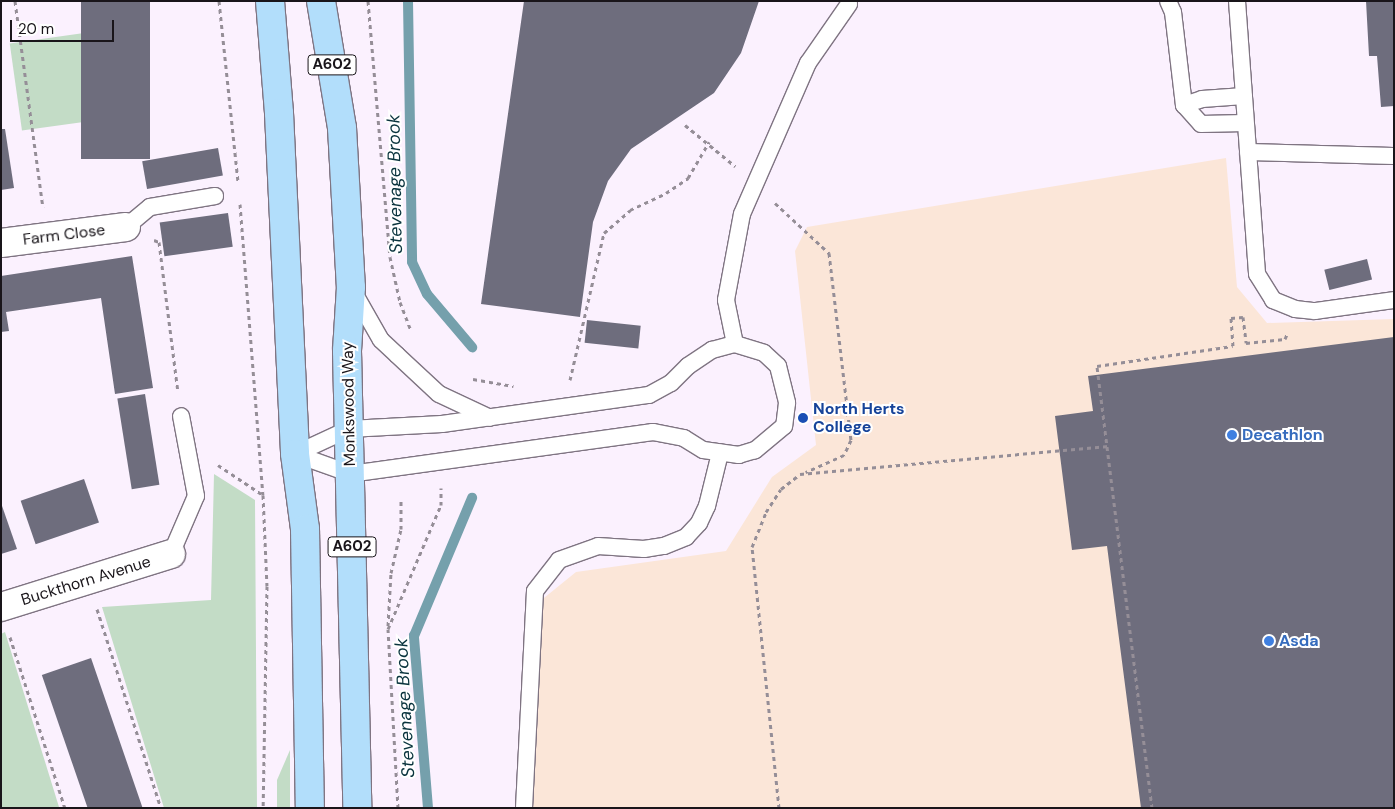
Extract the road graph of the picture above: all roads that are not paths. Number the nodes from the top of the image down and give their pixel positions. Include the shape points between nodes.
1 (270, 1) edge
2 (322, 1) edge
3 (1168, 1) edge
4 (1237, 1) edge
5 (849, 4) dead end
6 (1244, 96) junction
7 (1184, 105) junction
8 (1246, 123) junction
9 (1248, 152) junction
10 (1394, 156) edge
11 (215, 196) dead end
12 (126, 227) joint
13 (1, 243) edge
14 (351, 287) junction
15 (1394, 300) edge
16 (736, 344) junction
17 (181, 416) road end
18 (490, 418) junction
19 (349, 429) junction
20 (295, 454) junction
21 (720, 454) junction
22 (351, 474) junction
23 (171, 554) joint
24 (4, 618) edge
25 (310, 808) edge
26 (357, 808) edge
27 (524, 808) edge

1 - 20 main road, A602 via 279,113
2 - 14 main road, Monkswood Way / A602 via 342,128
3 - 7 lane via 1173,12
4 - 6 lane
5 - 16 lane via 808,63 757,186 742,214 726,300
6 - 7 lane via 1202,99
6 - 8 lane
7 - 8 lane via 1201,124
8 - 9 lane
9 - 10 lane
9 - 15 lane via 1257,274 1273,300 1295,309 1315,311
11 - 12 lane via 150,207
12 - 13 street, Farm Close
14 - 18 lane via 381,340 439,394
14 - 19 main road, Monkswood Way / A602 via 347,351
16 - 18 lane via 712,350 688,366 671,383 649,395
16 - 21 lane via 764,353 778,366 787,403 784,426 755,450 739,455
17 - 23 lane via 196,496
18 - 19 lane
19 - 20 lane
19 - 22 main road, Monkswood Way / A602
20 - 22 lane
20 - 25 main road, A602 via 305,529
21 - 22 lane via 703,450 684,438 653,432
21 - 27 lane via 707,506 700,523 686,537 664,546 644,549 598,546 559,560 535,591
22 - 26 main road, Monkswood Way / A602
23 - 24 street, Buckthorn Avenue via 88,580

